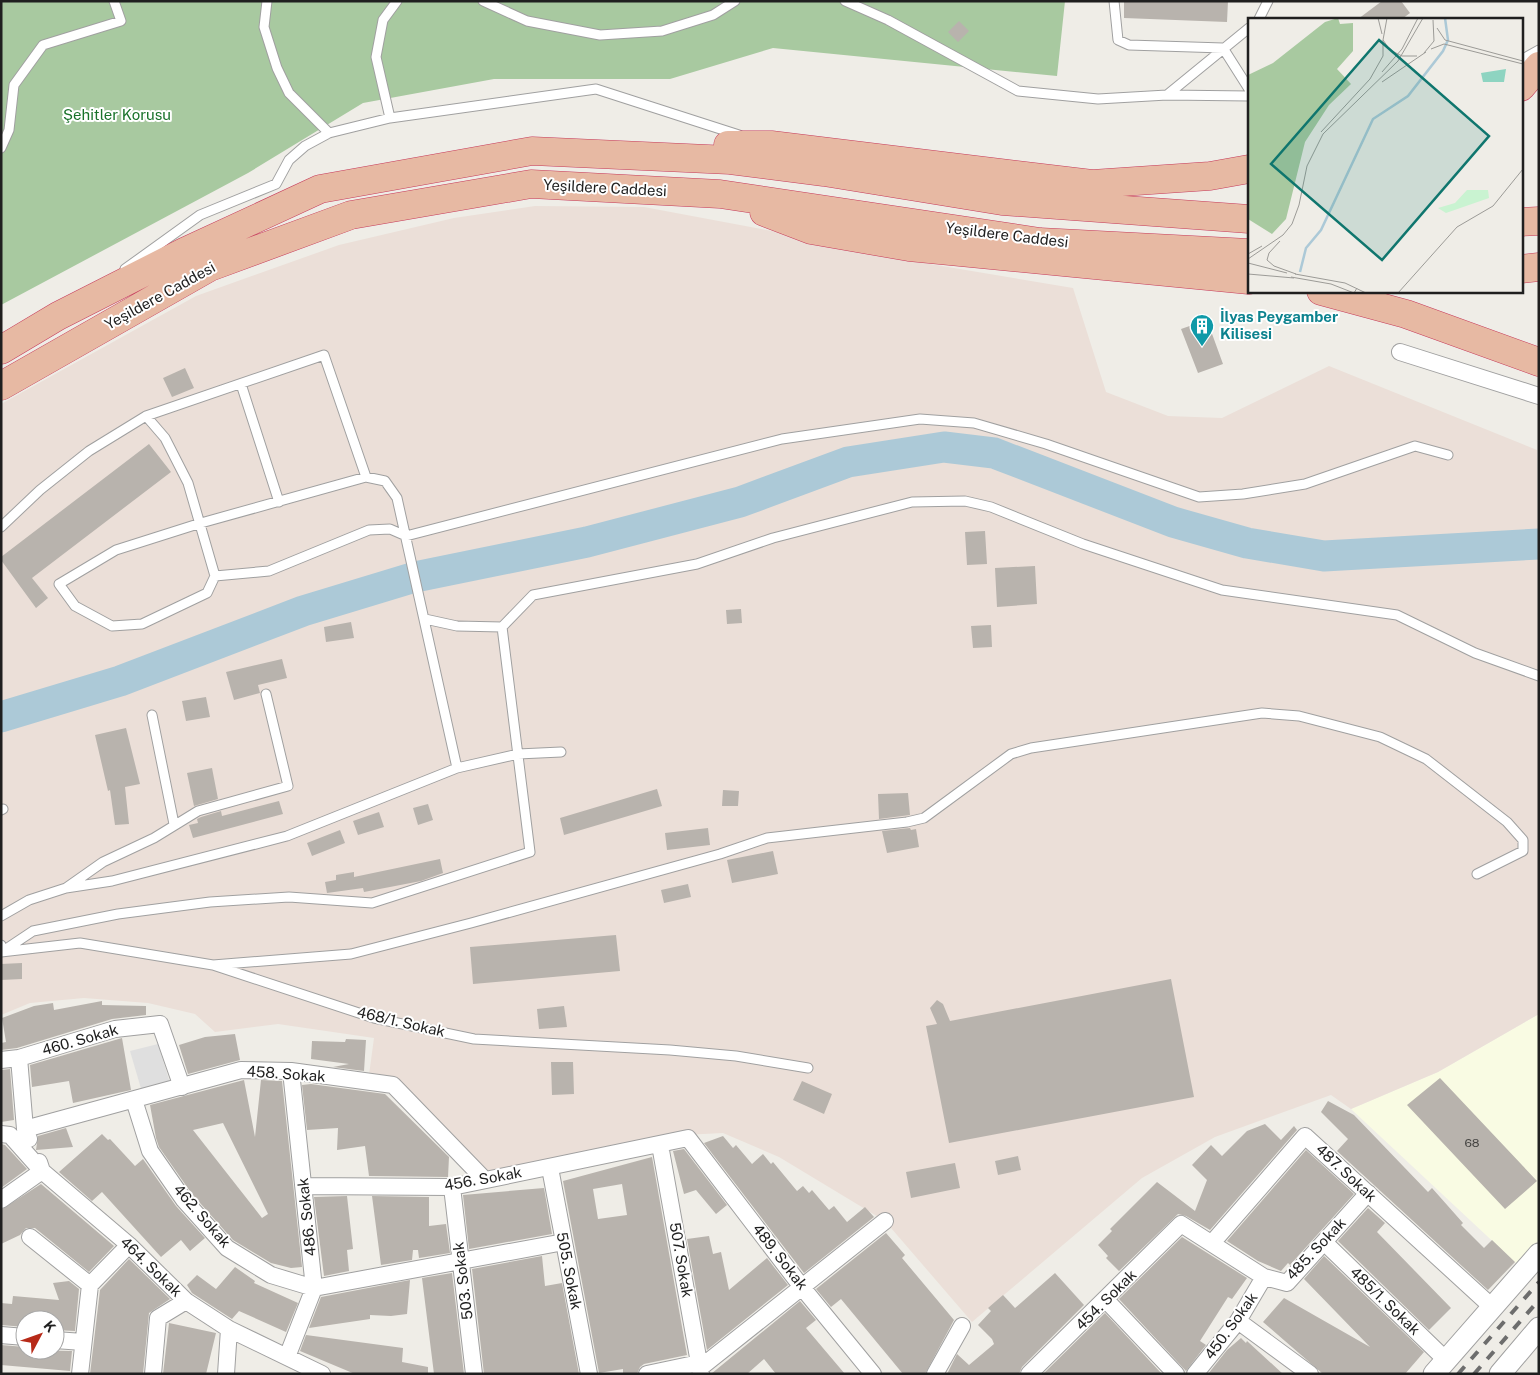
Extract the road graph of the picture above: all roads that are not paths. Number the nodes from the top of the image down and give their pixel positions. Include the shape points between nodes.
1 (114, 1) edge
2 (267, 1) edge
3 (397, 1) edge
4 (484, 1) edge
5 (735, 1) edge
6 (845, 1) edge
7 (1114, 1) edge
8 (1268, 1) edge
9 (1260, 18) edge
10 (1248, 29) edge
11 (1223, 48) junction
12 (1539, 50) edge
13 (1522, 59) edge
14 (1539, 66) edge
15 (1522, 86) edge
16 (1248, 87) edge
17 (1167, 95) junction
18 (1248, 96) edge
19 (390, 118) junction
20 (329, 132) junction
21 (771, 145) junction
22 (1, 148) edge
23 (532, 150) junction
24 (1248, 169) edge
25 (720, 194) junction
26 (1248, 219) edge
27 (1539, 221) edge
28 (1522, 222) edge
29 (1248, 253) edge
30 (1539, 266) edge
31 (1522, 268) edge
32 (1248, 280) edge
33 (1325, 292) edge
34 (58, 316) junction
35 (1, 350) edge
36 (1400, 352) dead end
37 (1539, 362) edge
38 (241, 384) junction
39 (1, 386) edge
40 (1539, 396) edge
41 (146, 416) junction
42 (1448, 455) dead end
43 (366, 477) junction
44 (279, 502) junction
45 (201, 523) junction
46 (1, 527) edge
47 (406, 536) junction
48 (215, 576) junction
49 (425, 620) junction
50 (502, 627) junction
51 (1539, 676) edge
52 (266, 694) dead end
53 (152, 716) dead end
54 (560, 752) dead end
55 (518, 754) junction
56 (456, 768) junction
57 (174, 824) junction
58 (1477, 874) dead end
59 (66, 888) junction
60 (1, 916) edge
61 (2, 949) edge
62 (213, 965) junction
63 (19, 1058) junction
64 (1, 1060) edge
65 (808, 1068) dead end
66 (291, 1071) junction
67 (182, 1087) junction
68 (134, 1100) junction
69 (25, 1129) junction
70 (1, 1134) edge
71 (688, 1138) joint
72 (660, 1145) junction
73 (550, 1168) junction
74 (42, 1171) junction
75 (484, 1179) junction
76 (304, 1186) junction
77 (452, 1187) junction
78 (1368, 1193) junction
79 (1, 1200) edge
80 (886, 1221) dead end
81 (1181, 1224) joint
82 (30, 1237) dead end
83 (564, 1242) junction
84 (1324, 1242) junction
85 (1212, 1243) junction
86 (129, 1245) junction
87 (1539, 1254) edge
88 (461, 1260) junction
89 (1264, 1277) junction
90 (90, 1285) junction
91 (802, 1286) junction
92 (314, 1288) junction
93 (1106, 1300) junction
94 (186, 1301) junction
95 (1491, 1306) junction
96 (1238, 1321) junction
97 (962, 1326) dead end
98 (1539, 1328) edge
99 (229, 1329) junction
100 (1, 1335) edge
101 (15, 1336) edge
102 (65, 1341) edge
103 (83, 1342) junction
104 (286, 1357) junction
105 (1440, 1367) edge
106 (700, 1368) edge
107 (80, 1374) edge
108 (154, 1374) edge
109 (226, 1374) edge
110 (322, 1374) edge
111 (474, 1374) edge
112 (589, 1374) edge
113 (647, 1374) edge
114 (873, 1374) edge
115 (935, 1374) edge
116 (1029, 1374) edge
117 (1176, 1374) edge
118 (1195, 1374) edge
119 (1310, 1374) edge
120 (1500, 1374) edge

1 - 22 lane via 121,21 43,45 14,85 9,130
2 - 20 lane via 264,27 277,68 289,93
3 - 19 lane via 382,20 376,57
4 - 5 lane via 526,20 600,35 662,31 713,15
6 - 17 lane via 888,20 1018,90 1098,99
7 - 11 lane via 1118,40 1129,45
8 - 9 lane
10 - 11 lane
11 - 16 lane
11 - 17 lane
12 - 13 lane
14 - 15 highway
17 - 18 lane
19 - 20 lane
19 - 21 lane via 596,89
20 - 34 lane via 289,160 276,184 200,215
21 - 23 highway
21 - 24 highway via 1092,184 1210,176
23 - 26 highway, Yeşildere Caddesi via 730,160 1002,201
23 - 34 highway, Yeşildere Caddesi via 320,189 184,252
25 - 29 highway, Yeşildere Caddesi via 1040,242
25 - 32 highway via 811,230 909,247
25 - 39 highway, Yeşildere Caddesi via 531,184 351,215 210,267
27 - 28 highway
30 - 31 highway
33 - 37 highway via 1406,314
34 - 35 highway, Yeşildere Caddesi
36 - 40 street
38 - 41 lane
38 - 43 lane via 324,355
38 - 44 lane
41 - 45 lane via 165,438 188,483
41 - 46 lane via 89,450
42 - 47 lane via 1415,446 1305,484 1199,497 1046,444 974,423 920,419 782,439
43 - 44 lane
43 - 47 lane via 385,481 393,489
44 - 45 lane
45 - 48 lane
45 - 48 lane via 116,550 59,584 75,606 112,626 142,624 197,599 208,593
47 - 48 lane via 390,529 369,530 270,570
47 - 49 lane
49 - 50 lane via 457,626
49 - 56 lane
50 - 51 lane via 532,595 696,564 773,538 912,502 965,501 991,507 1083,544 1222,590 1397,615 1475,653
50 - 55 lane
52 - 57 lane via 288,786 198,811
53 - 57 lane
54 - 55 lane
55 - 56 lane
55 - 61 lane via 530,852 372,903 289,897 201,903 118,914 33,931
56 - 59 lane via 287,836 112,881
57 - 59 lane via 154,838 103,862
58 - 62 lane via 1523,851 1523,840 1507,822 1426,759 1380,737 1300,716 1262,712 1031,748 1011,754 924,818 767,838 720,854 351,954
59 - 60 lane via 29,900
61 - 62 lane, 468/1. Sokak via 80,943
62 - 65 lane, 468/1. Sokak via 374,1018 474,1039 670,1050 736,1056
63 - 64 street, 460. Sokak
63 - 67 street, 460. Sokak via 115,1029 160,1024
63 - 69 street
66 - 67 street, 458. Sokak via 241,1070
66 - 75 street, 458. Sokak via 393,1085
66 - 76 street, 486. Sokak
67 - 68 street, 458. Sokak
68 - 69 street, 458. Sokak
68 - 92 street, 462. Sokak via 150,1152 184,1200 227,1248 271,1275
69 - 74 street
70 - 74 street, 464. Sokak via 10,1135
71 - 72 street, 456. Sokak
71 - 91 street, 489. Sokak
72 - 73 street, 456. Sokak
72 - 106 street, 507. Sokak
73 - 75 street, 456. Sokak
73 - 83 street, 505. Sokak
74 - 79 street
74 - 86 street, 464. Sokak
75 - 77 street, 456. Sokak
76 - 77 street, 456. Sokak
76 - 92 street, 486. Sokak
77 - 88 street, 503. Sokak
78 - 84 street, 485. Sokak
78 - 85 street, 487. Sokak via 1305,1136
78 - 95 street, 487. Sokak
80 - 91 street
81 - 85 street, 485. Sokak
81 - 93 street, 454. Sokak
82 - 90 street
83 - 88 street
83 - 112 street, 505. Sokak
84 - 89 street, 485. Sokak via 1287,1283
84 - 105 street, 485/1. Sokak
85 - 89 street, 485. Sokak
86 - 90 street
86 - 94 street, 464. Sokak
87 - 95 street
88 - 92 street
88 - 111 street, 503. Sokak
89 - 96 street, 450. Sokak
90 - 103 street
91 - 106 street
91 - 114 street, 489. Sokak
92 - 104 street, 486. Sokak
93 - 116 street, 454. Sokak
93 - 117 street
94 - 99 street, 464. Sokak
94 - 108 street via 158,1318
95 - 105 street
96 - 118 street, 450. Sokak
96 - 119 street
97 - 115 street
98 - 120 street
99 - 104 street, 464. Sokak
99 - 109 street
100 - 101 street
102 - 103 street
103 - 107 street
104 - 110 street, 464. Sokak
106 - 113 street

